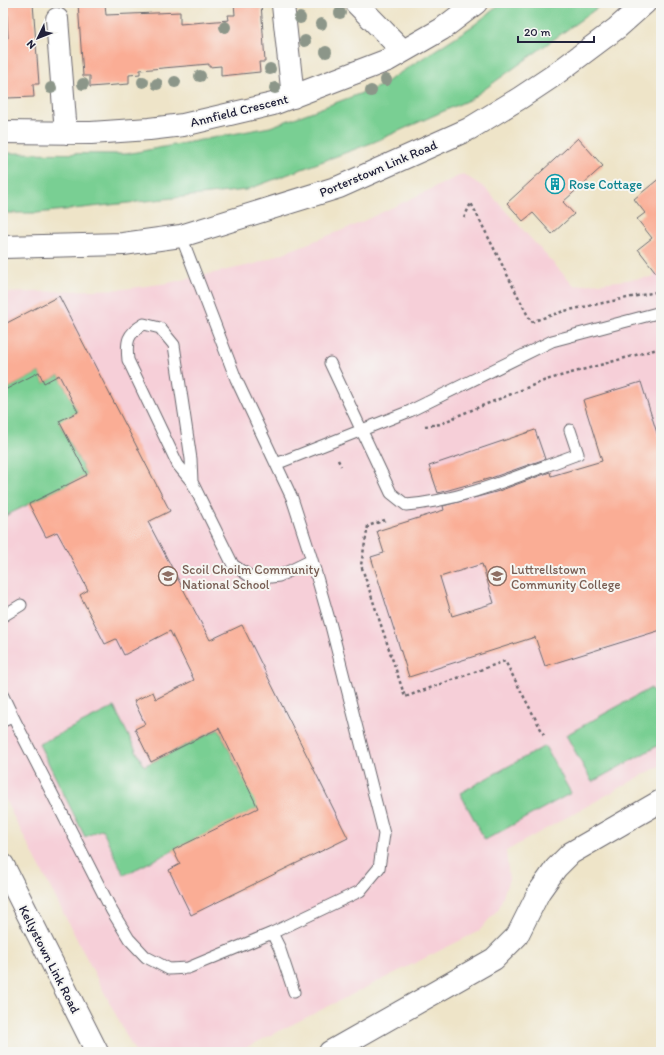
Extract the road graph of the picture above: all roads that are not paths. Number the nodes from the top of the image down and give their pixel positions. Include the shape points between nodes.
1 (356, 3) edge
2 (476, 3) edge
3 (645, 3) edge
4 (283, 5) dead end
5 (57, 19) dead end
6 (403, 51) junction
7 (293, 97) junction
8 (3, 132) edge
9 (66, 134) junction
10 (181, 236) junction
11 (3, 247) edge
12 (661, 312) edge
13 (330, 363) dead end
14 (570, 430) dead end
15 (363, 431) junction
16 (276, 464) junction
17 (192, 482) junction
18 (312, 560) junction
19 (21, 605) dead end
20 (3, 616) edge
21 (3, 696) edge
22 (8, 719) edge
23 (661, 801) edge
24 (3, 865) edge
25 (272, 933) junction
26 (294, 992) dead end
27 (97, 1052) edge
28 (330, 1052) edge

1 - 6 street
2 - 6 street, Annfield Crescent via 442,29
3 - 10 street, Porterstown Link Road via 617,28 553,76 469,129 339,187
4 - 7 street
5 - 9 street
6 - 7 street, Annfield Crescent via 388,60
7 - 9 street, Annfield Crescent via 253,110 183,124 115,132
8 - 9 street, Annfield Crescent
10 - 11 street, Porterstown Link Road via 123,244
10 - 16 lane via 236,379
12 - 15 lane via 552,341 410,411
13 - 15 lane
14 - 15 lane via 578,454 457,497 406,505 391,493
15 - 16 lane
16 - 18 lane via 292,498
17 - 17 lane via 178,465 128,360 126,345 132,331 144,324 160,328 174,345 192,459
17 - 18 lane via 233,565 254,579 279,576
18 - 25 lane via 384,834 379,868 360,891
19 - 20 lane
21 - 22 lane
22 - 25 lane via 112,911 129,939 146,957 169,969 188,968
23 - 28 street via 571,853 556,868 539,892 517,936 494,958
24 - 27 street, Kellystown Link Road
25 - 26 lane

